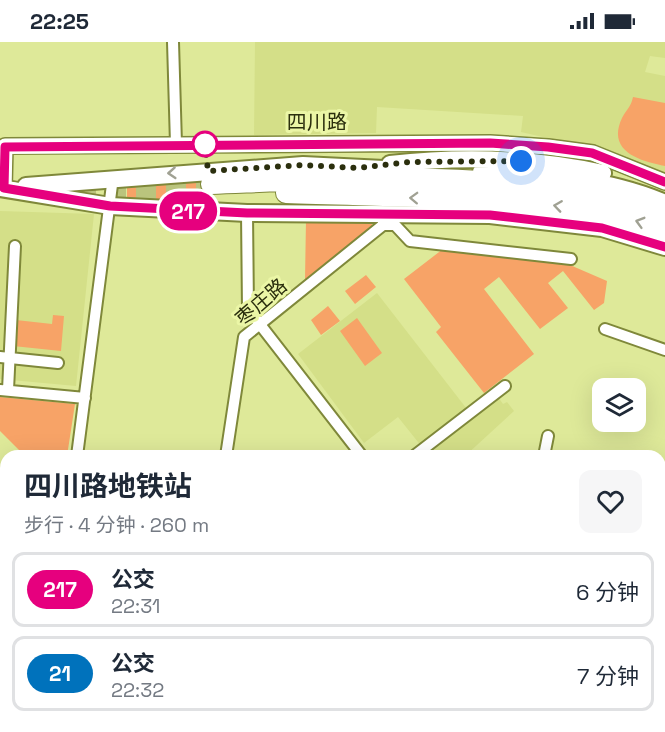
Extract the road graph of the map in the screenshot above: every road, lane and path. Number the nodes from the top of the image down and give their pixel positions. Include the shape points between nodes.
1 (173, 42) edge
2 (176, 144) junction
3 (357, 168) junction
4 (113, 177) junction
5 (665, 182) edge
6 (2, 188) edge
7 (665, 191) edge
8 (665, 203) edge
9 (110, 206) junction
10 (247, 213) junction
11 (665, 213) edge
12 (383, 219) junction
13 (665, 230) edge
14 (15, 246) dead end
15 (665, 247) edge
16 (571, 259) dead end
17 (260, 324) junction
18 (605, 330) dead end
19 (665, 350) edge
20 (5, 357) edge
21 (58, 363) dead end
22 (505, 386) dead end
23 (4, 390) edge
24 (85, 398) junction
25 (548, 436) dead end
26 (78, 450) edge
27 (227, 450) edge
28 (357, 450) edge
29 (422, 450) edge
30 (545, 450) edge

1 - 2 street
2 - 5 street, 四川路 via 490,143 548,147 592,153
2 - 6 street, 四川路 via 5,147
3 -> 4 main road via 303,165
3 - 7 main road via 409,162 500,160 558,165 616,176
3 - 8 main road via 531,174 609,184
4 - 6 main road
4 - 9 street
6 - 9 main road
9 - 10 main road
9 - 24 street
10 - 12 main road
10 - 17 street via 248,309
13 -> 11 highway via 615,216 549,205 211,188 364,179 473,181 566,189 616,198
12 - 15 main road via 490,215 602,228
12 - 16 street via 410,241
12 - 17 street, 枣庄路
14 - 20 street
17 - 27 street, 枣庄路 via 244,337
17 - 28 street
18 - 19 street
20 - 21 street
20 - 23 street
22 - 29 street
23 - 24 street
24 - 26 street
25 - 30 street

